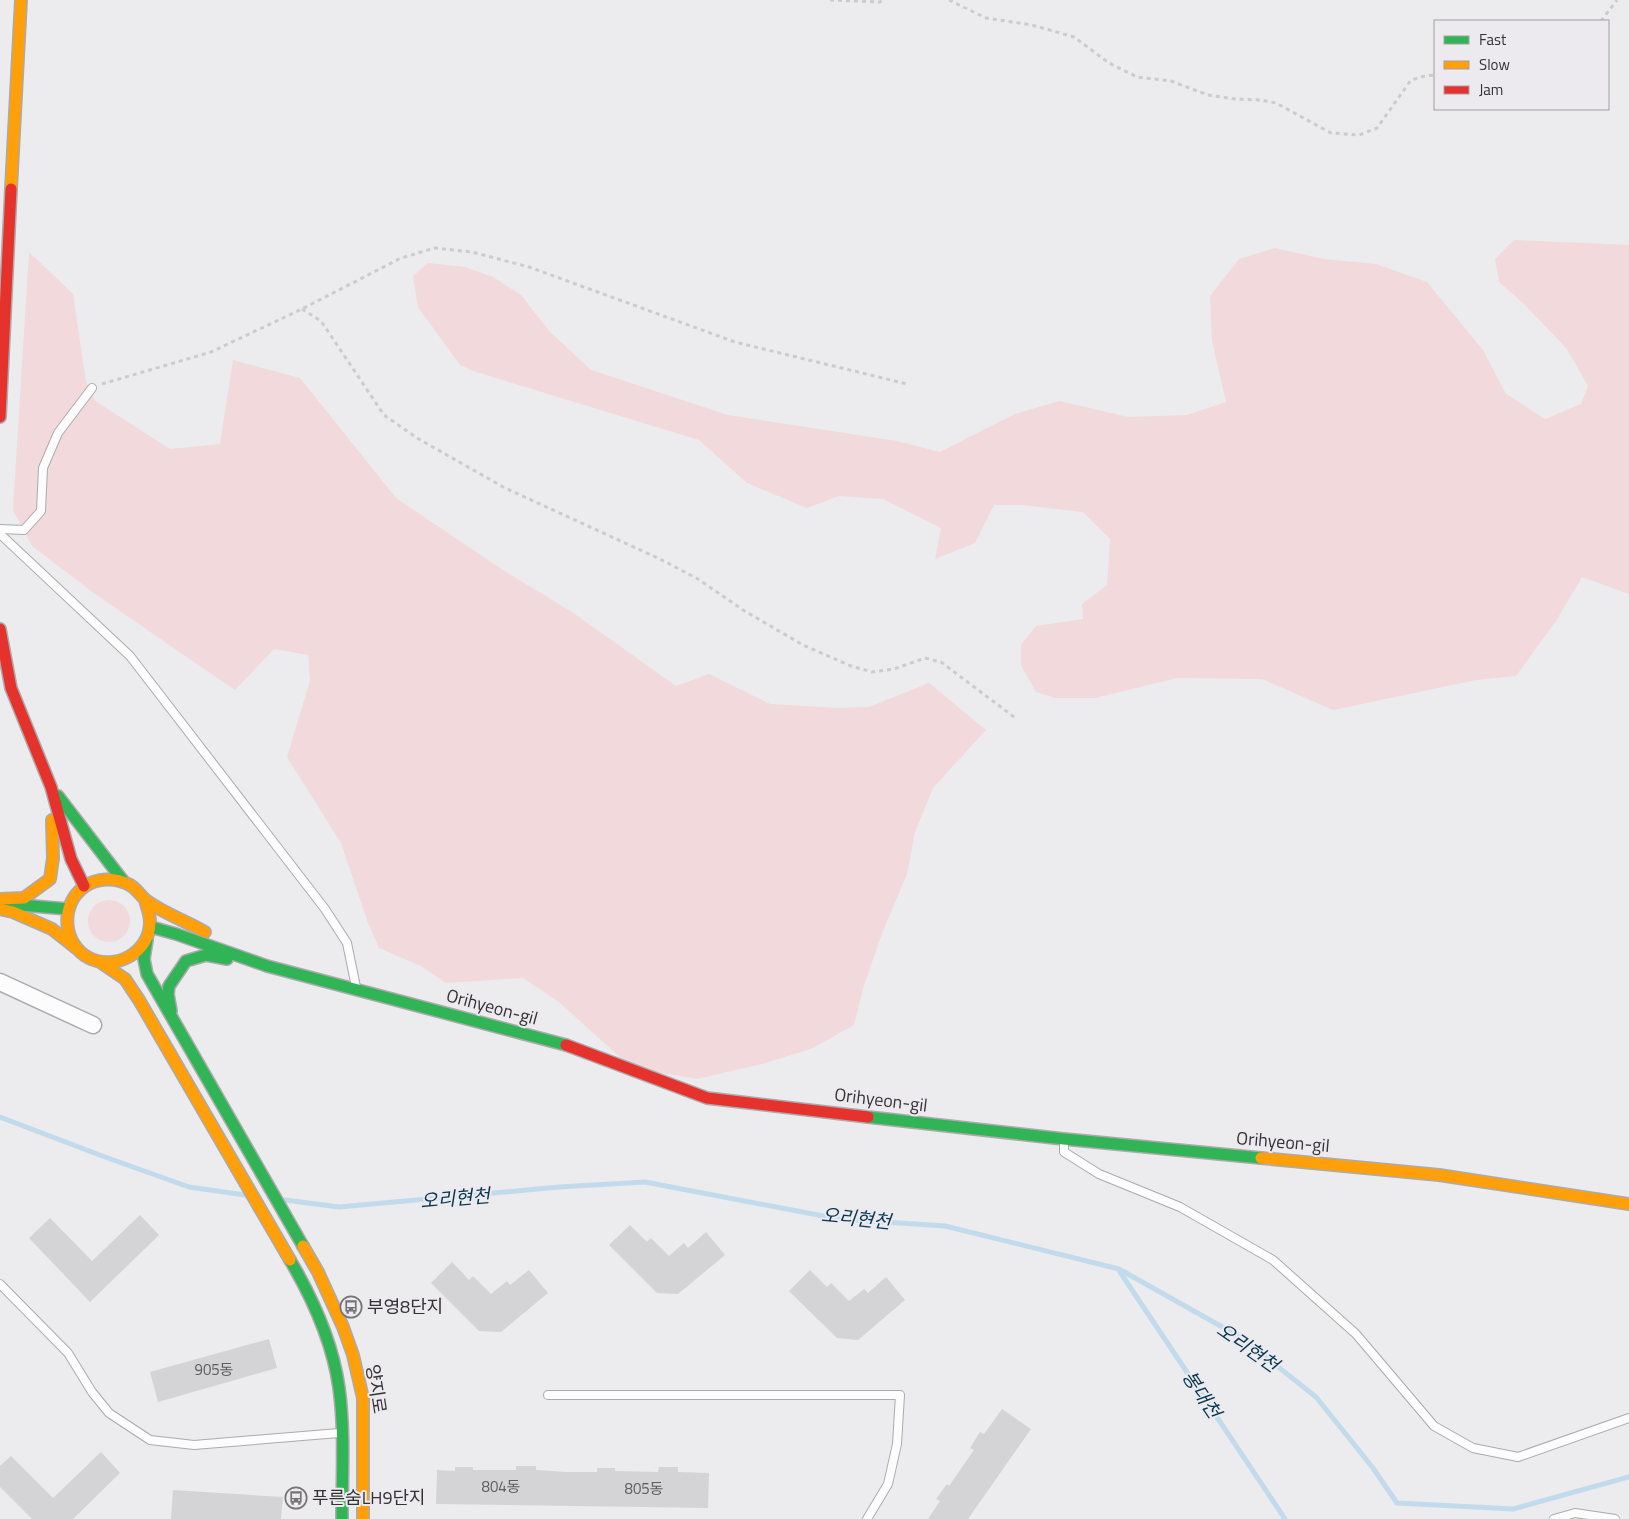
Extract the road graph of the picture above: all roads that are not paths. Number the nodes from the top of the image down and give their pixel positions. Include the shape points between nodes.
1 (21, 0) edge
2 (5, 217) edge
3 (92, 388) road end
4 (0, 417) edge
5 (0, 528) edge
6 (0, 534) edge
7 (0, 629) edge
8 (51, 787) junction
9 (124, 882) junction
10 (84, 886) junction
11 (0, 899) edge
12 (145, 900) junction
13 (0, 903) edge
14 (68, 908) junction
15 (0, 909) edge
16 (151, 926) junction
17 (146, 940) junction
18 (76, 948) junction
19 (100, 962) junction
20 (268, 966) junction
21 (0, 982) edge
22 (357, 989) junction
23 (174, 1020) junction
24 (92, 1025) dead end
25 (1064, 1139) junction
26 (1629, 1204) edge
27 (0, 1284) edge
28 (548, 1395) dead end
29 (1629, 1418) edge
30 (364, 1431) junction
31 (342, 1433) junction
32 (342, 1519) edge
33 (364, 1519) edge
34 (867, 1519) edge
35 (1554, 1519) edge
36 (1616, 1519) edge

1 - 2 street
2 - 4 street
3 - 5 lane via 58,433 43,468 41,510 24,530
6 - 22 lane via 130,656 325,908 347,943
7 - 8 street via 11,688
8 - 9 street
8 - 10 street via 71,859
8 - 11 street via 50,879 24,898
9 - 10 street via 97,880
9 - 12 street
10 - 14 street
12 - 16 street
12 - 20 street
13 - 14 street
14 - 18 street via 66,922
15 - 18 street via 52,929
16 - 17 street
16 - 20 street, Orihyeon-gil
17 - 19 street via 127,959 114,963
17 - 23 street, 양지로 via 144,960 147,974
18 - 19 street
19 - 31 street, 양지로 via 125,979 139,1000 304,1283 332,1354 339,1388
20 - 22 street, Orihyeon-gil
20 - 23 street via 206,955 186,961 169,986
21 - 24 street
22 - 25 street, Orihyeon-gil via 572,1047 707,1098
23 - 30 street, 양지로 via 318,1272 353,1355 363,1398
25 - 26 street, Orihyeon-gil via 1439,1175
25 - 29 lane via 1064,1152 1099,1174 1180,1207 1273,1260 1356,1334 1434,1426 1472,1448 1518,1457
27 - 31 lane via 68,1353 109,1413 150,1440 194,1445
28 - 34 lane via 900,1396 897,1444 888,1484
30 - 31 street
30 - 33 street, 양지로
31 - 32 street, 양지로
35 - 36 lane via 1575,1513

